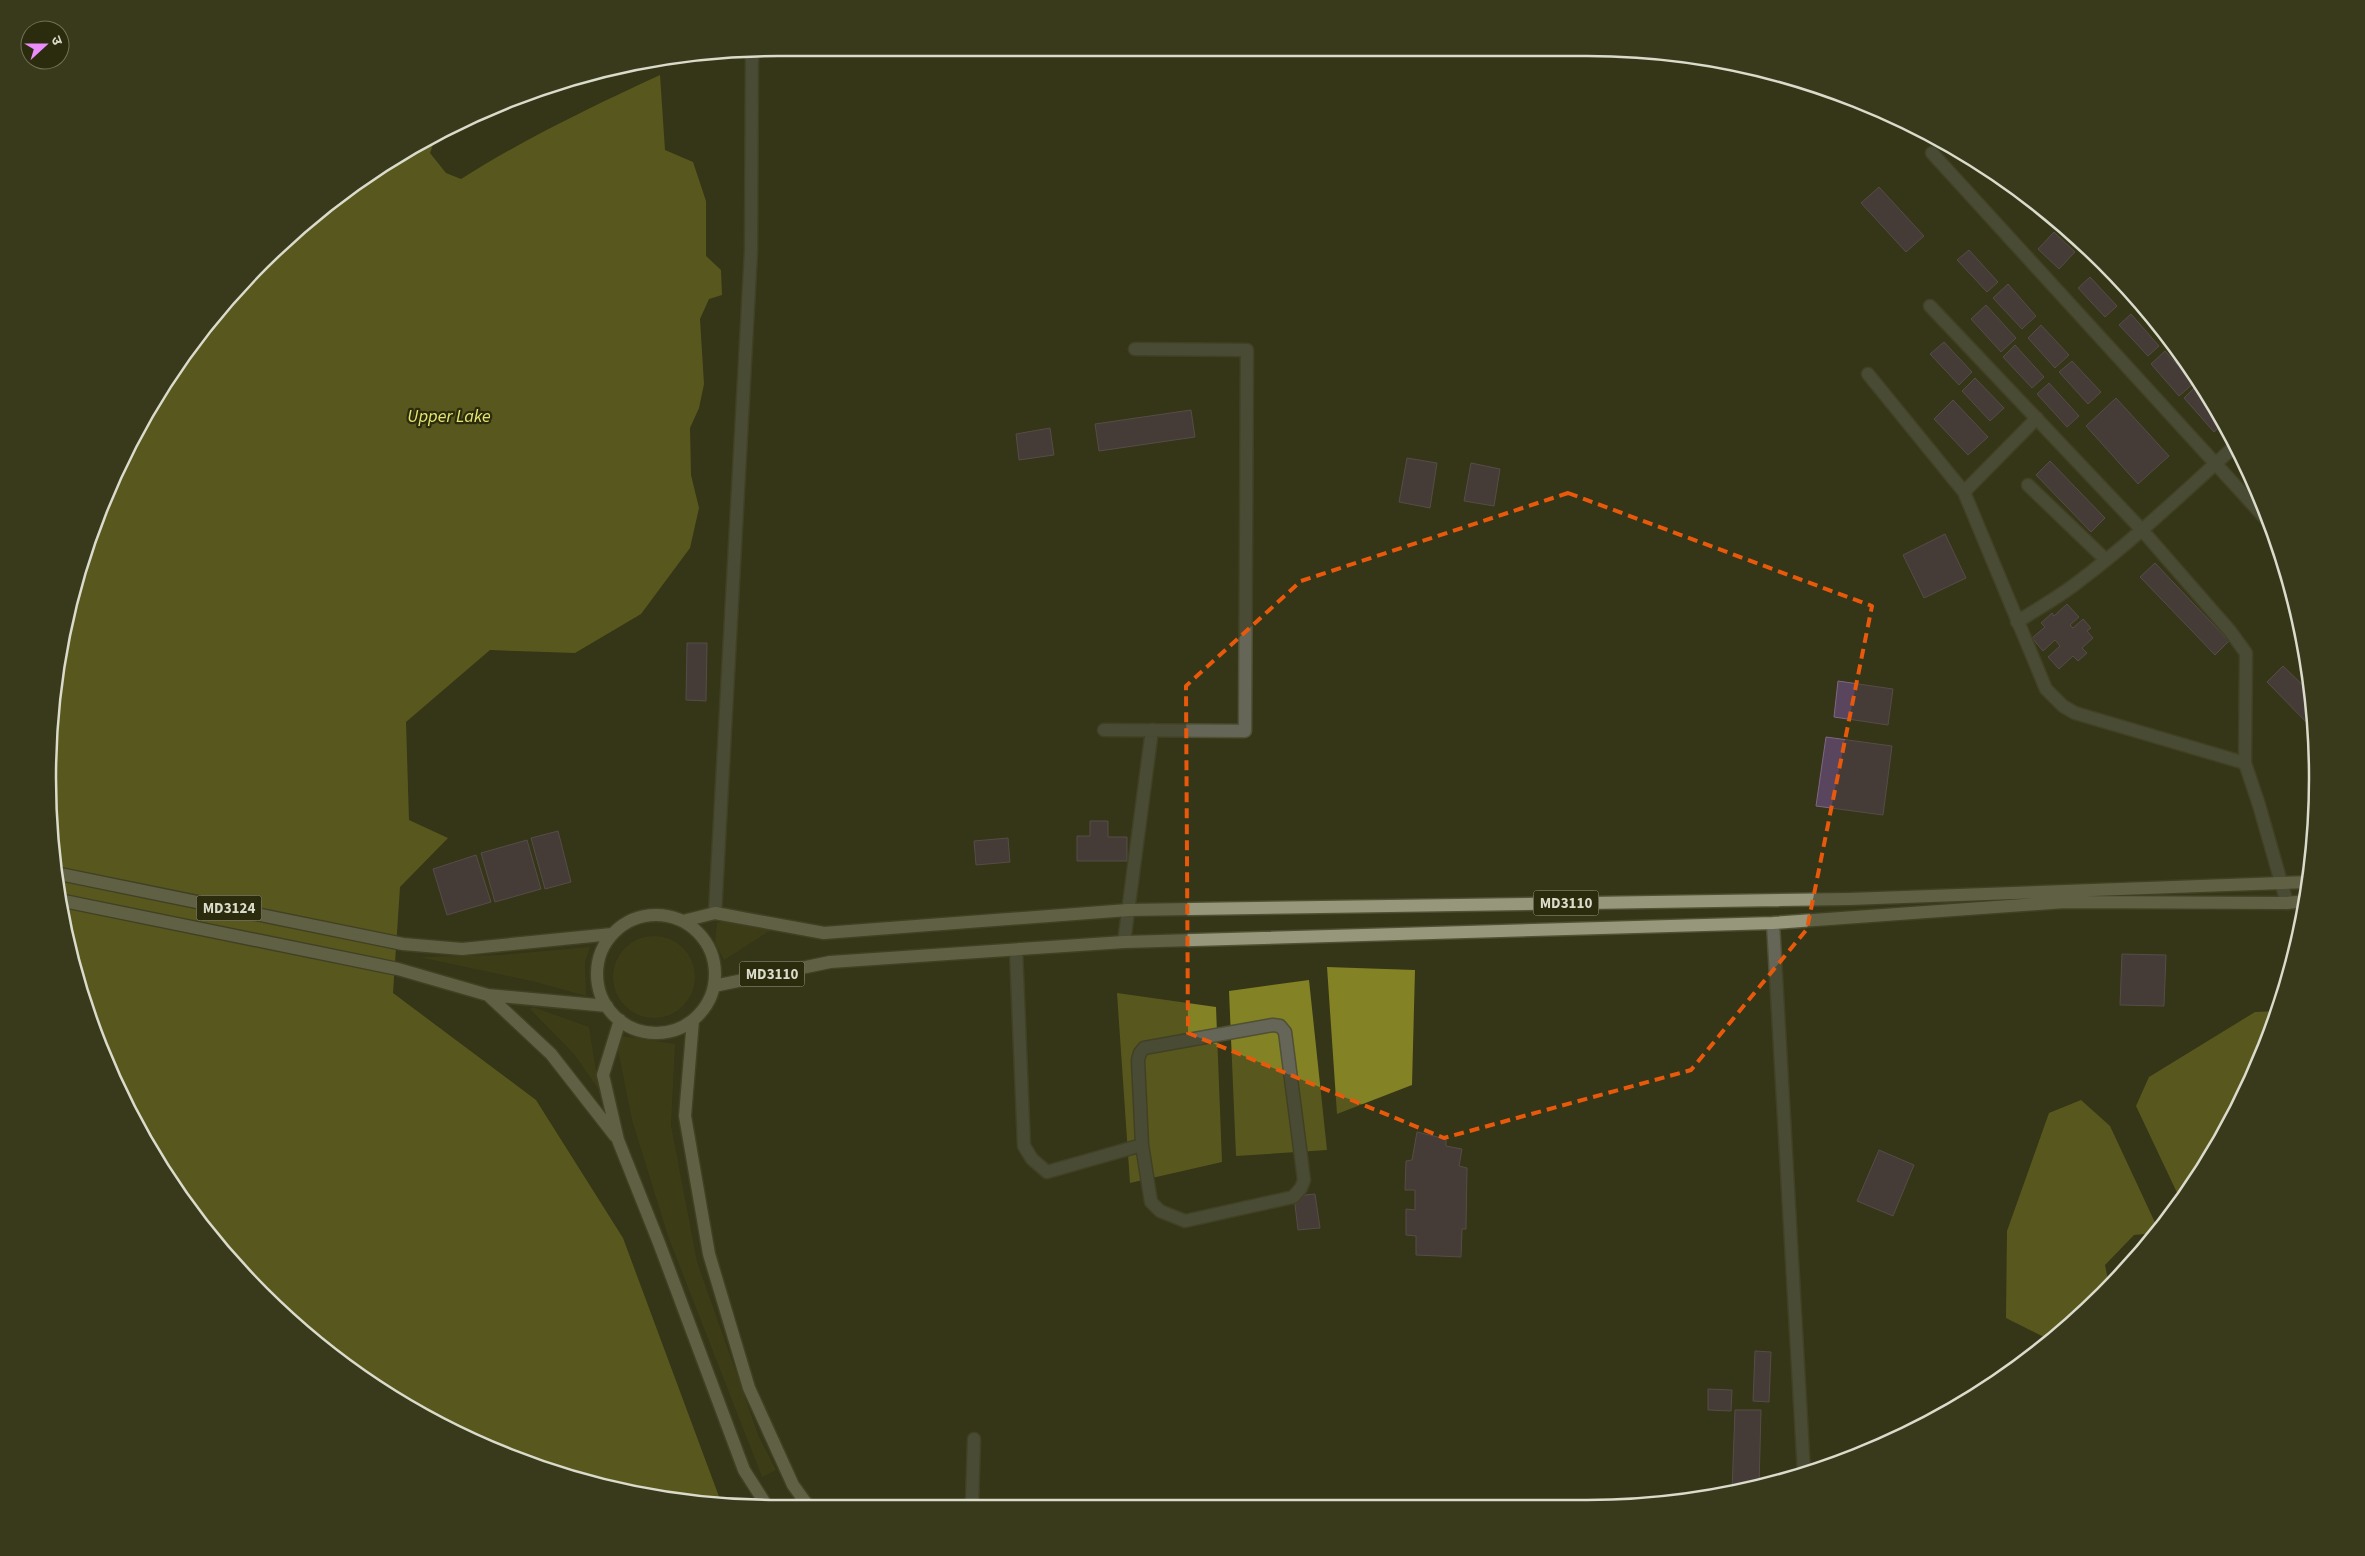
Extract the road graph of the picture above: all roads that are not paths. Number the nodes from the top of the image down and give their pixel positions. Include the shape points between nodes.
1 (752, 57) edge
2 (1932, 153) dead end
3 (1930, 306) dead end
4 (1135, 349) dead end
5 (1868, 374) dead end
6 (2037, 418) junction
7 (2230, 451) edge
8 (2214, 464) junction
9 (2028, 484) dead end
10 (1964, 492) junction
11 (2257, 509) edge
12 (2142, 530) junction
13 (2106, 560) junction
14 (2017, 622) junction
15 (1104, 730) dead end
16 (1152, 730) junction
17 (2245, 764) junction
18 (62, 875) edge
19 (2301, 883) edge
20 (2281, 884) junction
21 (67, 902) edge
22 (2298, 902) edge
23 (2287, 903) junction
24 (1128, 910) junction
25 (715, 913) junction
26 (683, 921) junction
27 (1773, 923) junction
28 (612, 934) junction
29 (1124, 942) junction
30 (1016, 950) junction
31 (714, 986) junction
32 (488, 995) junction
33 (607, 1006) junction
34 (620, 1020) junction
35 (692, 1020) junction
36 (618, 1140) junction
37 (1142, 1145) junction
38 (974, 1439) dead end
39 (1804, 1466) edge
40 (764, 1499) edge
41 (804, 1500) edge
42 (972, 1500) edge

1 - 25 street via 749,300
2 - 8 street
3 - 6 street
4 - 16 street via 1247,350 1245,731
5 - 10 street
6 - 10 street
6 - 12 street
7 - 8 street
8 - 11 street
8 - 12 street
9 - 13 street
10 - 14 street
12 - 13 street
12 - 17 street via 2230,630 2246,654
13 - 14 street
14 - 17 street via 2046,689 2063,706 2076,713
15 - 16 street
16 - 24 street
17 - 20 street
18 - 28 main road, MD3124 via 403,944 462,949
19 - 20 main road, MD3110
20 - 23 street
20 - 24 main road, MD3110 via 1850,899
21 - 32 main road, MD3124 via 398,969
22 - 23 main road, MD3110
23 - 27 main road, MD3110 via 2065,902
24 - 25 main road, MD3110 via 824,933
24 - 29 street
25 - 26 main road
26 - 28 main road via 664,915 646,915 628,922
26 - 31 main road via 709,948
27 - 29 main road, MD3110
27 - 39 street
28 - 33 main road via 602,950 597,969 599,988
29 - 30 main road, MD3110
30 - 31 main road, MD3110 via 830,962
30 - 37 street via 1024,1146 1032,1159 1048,1172
31 - 35 main road via 706,1005
32 - 33 main road
32 - 36 main road via 551,1054
33 - 34 main road
34 - 35 main road via 637,1030 656,1033 676,1029
34 - 36 main road via 603,1075
35 - 41 main road via 685,1116 708,1254 749,1388
36 - 40 main road via 744,1470
37 - 37 street via 1138,1060 1144,1048 1273,1025 1286,1032 1304,1180 1293,1197 1184,1221 1160,1211 1151,1202
38 - 42 street

